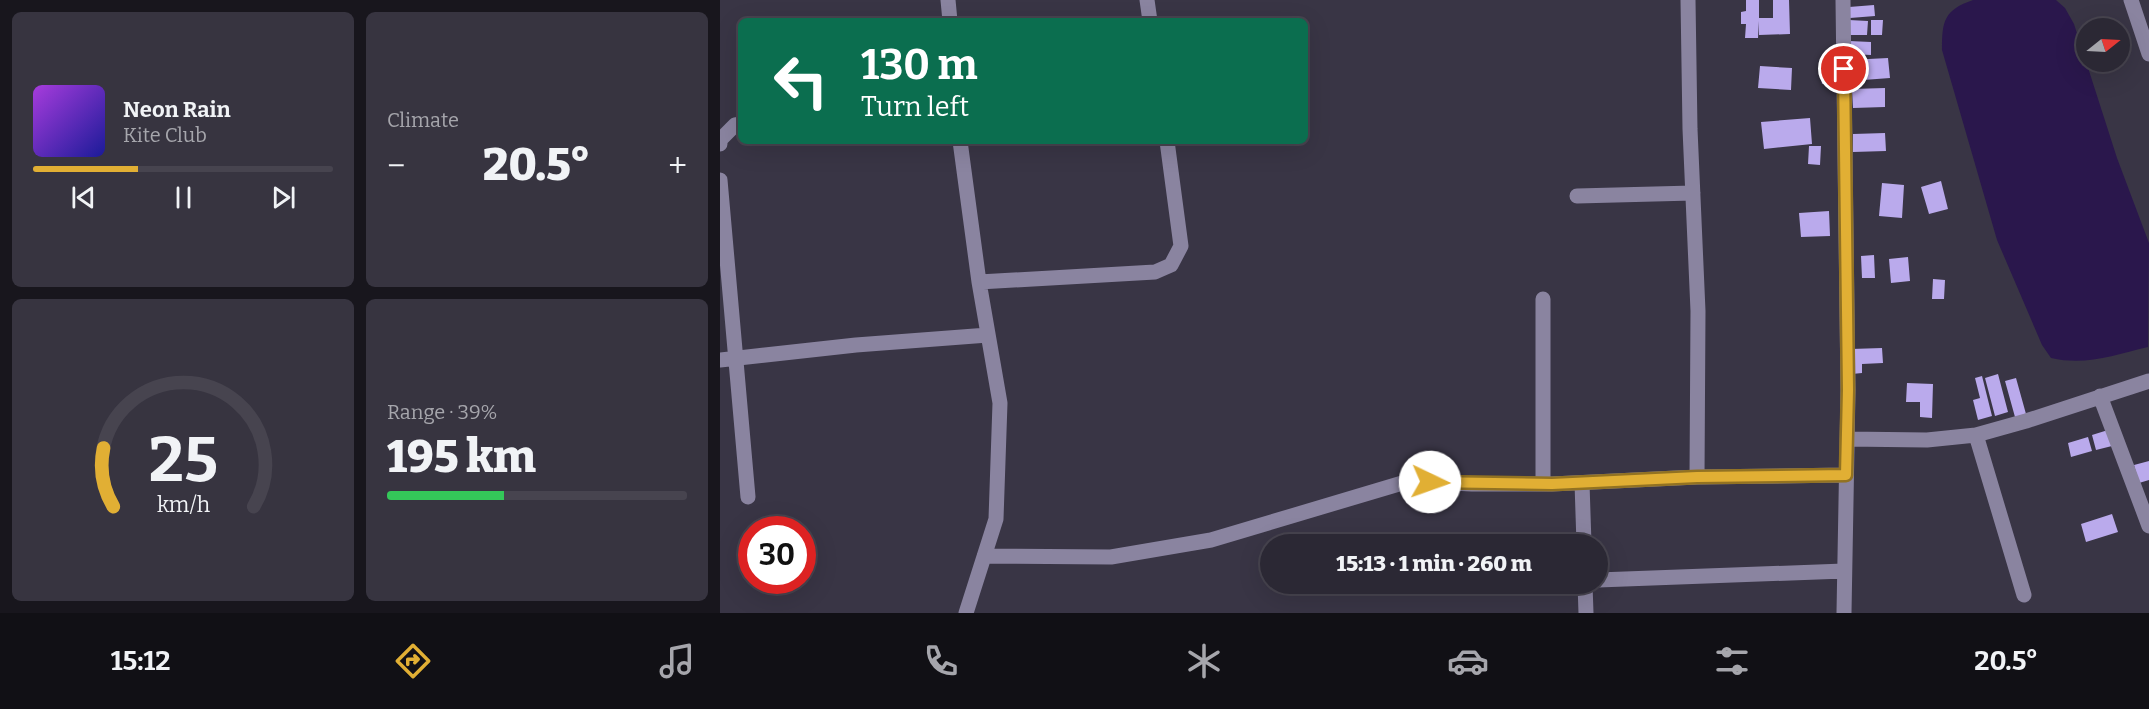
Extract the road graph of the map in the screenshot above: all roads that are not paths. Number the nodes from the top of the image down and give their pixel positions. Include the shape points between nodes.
1 (948, 0) edge
2 (1147, 0) edge
3 (1688, 0) edge
4 (1843, 0) edge
5 (2131, 0) edge
6 (950, 18) edge
7 (1150, 18) edge
8 (2149, 54) edge
9 (738, 124) edge
10 (720, 140) edge
11 (960, 144) edge
12 (1167, 144) edge
13 (720, 180) edge
14 (1693, 193) junction
15 (1576, 196) dead end
16 (979, 282) junction
17 (1543, 298) dead end
18 (988, 335) junction
19 (736, 359) junction
20 (720, 360) edge
21 (2149, 381) edge
22 (2100, 396) junction
23 (1976, 435) junction
24 (1847, 439) junction
25 (1846, 475) junction
26 (1697, 477) junction
27 (1582, 483) junction
28 (1543, 484) junction
29 (748, 497) dead end
30 (2149, 526) edge
31 (1584, 534) edge
32 (984, 556) junction
33 (1844, 572) junction
34 (1608, 580) edge
35 (1585, 594) edge
36 (2024, 595) dead end
37 (966, 613) edge
38 (1586, 613) edge
39 (1844, 613) edge

1 - 6 street
2 - 7 street
3 - 14 street
4 - 24 street
5 - 8 street
9 - 10 street
11 - 16 street
12 - 16 street via 1181,246 1172,265 1155,272
13 - 19 street
14 - 15 street
14 - 26 street via 1698,311
16 - 18 street
17 - 28 street
18 - 19 street
18 - 32 street via 1000,404 996,519
19 - 20 street
19 - 29 street
21 - 22 street
22 - 23 street
22 - 30 street
23 - 24 street via 1927,440
23 - 36 street
24 - 25 street
25 - 26 street
25 - 33 street
26 - 27 street
27 - 28 street
27 - 31 street
28 - 32 street via 1409,481 1211,540 1111,557
32 - 37 street
33 - 34 street
33 - 39 street
35 - 38 street

